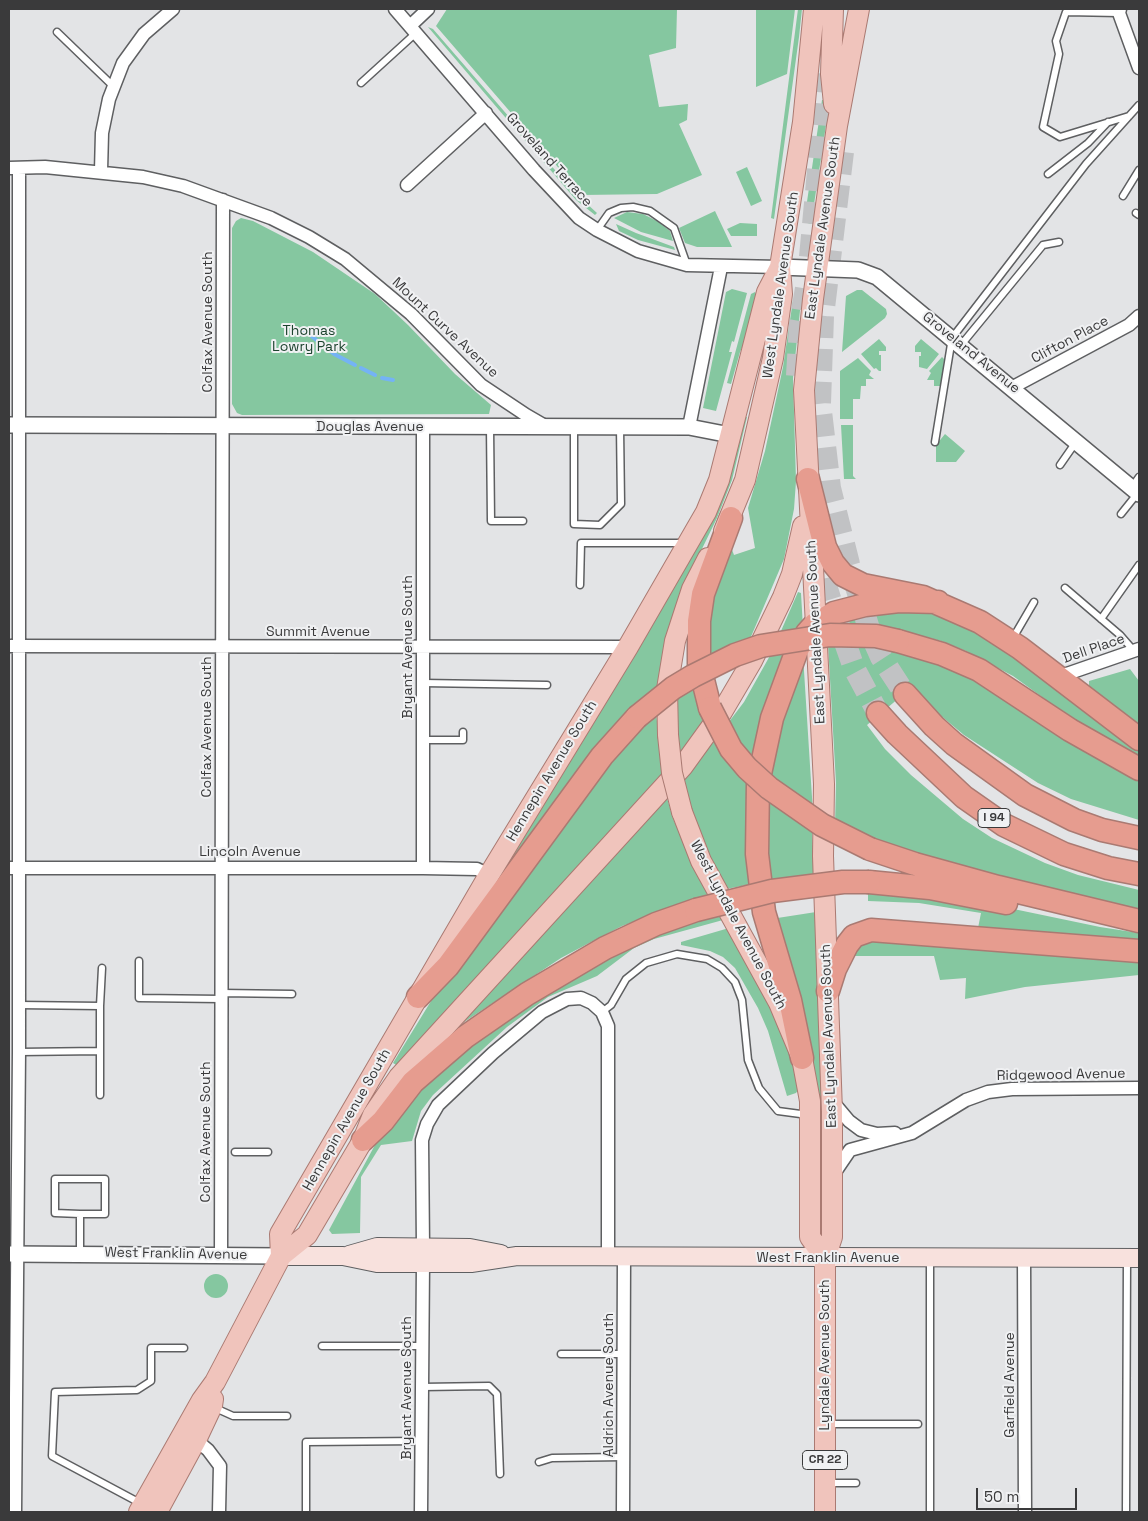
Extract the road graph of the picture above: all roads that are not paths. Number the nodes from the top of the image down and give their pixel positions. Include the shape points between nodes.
1 (173, 9) edge
2 (395, 9) edge
3 (428, 9) edge
4 (814, 9) edge
5 (833, 9) edge
6 (859, 9) edge
7 (1120, 11) edge
8 (414, 29) junction
9 (57, 32) dead end
10 (1139, 68) edge
11 (361, 83) dead end
12 (113, 86) junction
13 (1139, 105) edge
14 (486, 113) junction
15 (1130, 116) junction
16 (1109, 122) junction
17 (837, 126) junction
18 (14, 168) edge
19 (1139, 170) edge
20 (100, 171) junction
21 (1048, 174) dead end
22 (406, 185) dead end
23 (1123, 196) dead end
24 (223, 200) junction
25 (597, 230) junction
26 (1059, 242) dead end
27 (687, 265) junction
28 (720, 267) junction
29 (780, 267) junction
30 (817, 268) junction
31 (1139, 316) edge
32 (956, 342) junction
33 (1013, 387) junction
34 (14, 425) edge
35 (222, 426) junction
36 (423, 427) junction
37 (490, 427) junction
38 (548, 427) junction
39 (574, 427) junction
40 (620, 428) junction
41 (689, 428) junction
42 (730, 435) junction
43 (1077, 441) junction
44 (936, 442) dead end
45 (1060, 465) dead end
46 (808, 479) junction
47 (1137, 488) edge
48 (1121, 514) dead end
49 (731, 518) junction
50 (524, 521) dead end
51 (689, 543) junction
52 (1139, 565) edge
53 (580, 585) dead end
54 (1065, 588) dead end
55 (938, 602) junction
56 (1034, 602) dead end
57 (1101, 620) junction
58 (815, 624) junction
59 (1011, 641) junction
60 (14, 646) edge
61 (222, 646) junction
62 (423, 647) junction
63 (628, 648) junction
64 (1137, 650) edge
65 (1058, 677) junction
66 (423, 683) junction
67 (462, 684) junction
68 (547, 685) dead end
69 (462, 692) dead end
70 (906, 694) tunnel mouth
71 (878, 713) tunnel mouth
72 (463, 732) dead end
73 (1139, 739) edge
74 (423, 740) junction
75 (1139, 769) edge
76 (1139, 838) edge
77 (221, 867) junction
78 (14, 868) edge
79 (423, 868) junction
80 (1139, 874) edge
81 (489, 875) junction
82 (1139, 921) edge
83 (1139, 926) edge
84 (1139, 951) edge
85 (14, 957) edge
86 (139, 961) dead end
87 (102, 968) dead end
88 (828, 990) junction
89 (292, 994) dead end
90 (221, 996) junction
91 (418, 997) junction
92 (18, 1005) junction
93 (100, 1006) junction
94 (602, 1012) junction
95 (15, 1041) edge
96 (100, 1051) junction
97 (802, 1058) junction
98 (1139, 1088) edge
99 (100, 1095) dead end
100 (832, 1101) junction
101 (810, 1115) junction
102 (931, 1122) junction
103 (363, 1140) junction
104 (235, 1152) dead end
105 (268, 1152) dead end
106 (832, 1177) junction
107 (80, 1214) junction
108 (80, 1253) junction
109 (13, 1254) edge
110 (221, 1255) junction
111 (423, 1255) junction
112 (281, 1256) junction
113 (616, 1257) junction
114 (825, 1258) junction
115 (930, 1258) junction
116 (1024, 1258) junction
117 (1133, 1258) edge
118 (322, 1346) dead end
119 (422, 1346) junction
120 (184, 1348) dead end
121 (561, 1354) dead end
122 (624, 1354) junction
123 (215, 1382) junction
124 (422, 1387) junction
125 (212, 1406) junction
126 (287, 1416) dead end
127 (825, 1424) junction
128 (918, 1424) dead end
129 (196, 1440) junction
130 (422, 1441) junction
131 (624, 1457) junction
132 (539, 1462) dead end
133 (500, 1474) dead end
134 (825, 1483) junction
135 (856, 1483) dead end
136 (147, 1510) edge
137 (15, 1512) edge
138 (219, 1512) edge
139 (306, 1512) edge
140 (421, 1512) edge
141 (623, 1512) edge
142 (825, 1512) edge
143 (930, 1512) edge
144 (1025, 1512) edge
145 (1126, 1512) edge

1 - 12 street via 144,34 123,63
2 - 8 street, Groveland Terrace
3 - 8 street
4 - 29 main road, West Lyndale Avenue South via 803,122
5 - 17 main road via 831,74
6 - 17 main road, East Lyndale Avenue South
7 - 10 street
7 - 16 lane via 1066,12 1056,41 1059,54 1043,127 1060,137
8 - 11 lane
8 - 14 street, Groveland Terrace
9 - 12 lane
12 - 20 street via 102,133
13 - 15 lane
14 - 22 street
14 - 25 street, Groveland Terrace via 556,194 579,218
15 - 16 lane
15 - 32 lane via 1086,164
16 - 21 lane
17 - 30 main road, East Lyndale Avenue South
18 - 20 street, Mount Curve Avenue
18 - 34 street
19 - 23 lane
20 - 24 street, Mount Curve Avenue via 183,186
24 - 35 street, Colfax Avenue South
24 - 38 street, Mount Curve Avenue via 271,218 345,259 411,314 481,385
25 - 27 street, Groveland Terrace via 638,251
25 - 27 lane via 609,214 621,208 650,211 674,228
26 - 32 lane via 1043,246
27 - 28 street, Groveland Terrace
28 - 29 street, Groveland Terrace
28 - 41 street
29 - 30 street, Groveland Avenue
29 - 42 main road, Hennepin Avenue South via 767,292
29 - 49 main road, West Lyndale Avenue South via 782,294 773,358 745,480
30 - 32 street, Groveland Avenue via 858,270 877,277
30 - 46 main road, East Lyndale Avenue South via 804,390
31 - 33 street, Clifton Place via 1121,330
32 - 33 street, Groveland Avenue
32 - 44 lane
33 - 43 street, Groveland Avenue
34 - 35 street, Douglas Avenue
34 - 60 street
35 - 36 street, Douglas Avenue
35 - 61 street, Colfax Avenue South
36 - 37 street, Douglas Avenue
36 - 62 street, Bryant Avenue South
37 - 38 street, Douglas Avenue
37 - 50 lane via 491,521
38 - 39 street, Douglas Avenue
39 - 40 street, Douglas Avenue
39 - 40 lane via 574,524 600,525 620,504
40 - 41 street, Douglas Avenue
41 - 42 street, Douglas Avenue
42 - 51 main road, Hennepin Avenue South via 713,497
43 - 45 lane
43 - 47 street, Groveland Avenue
46 - 55 highway via 825,547 843,575 862,585
46 - 58 main road, East Lyndale Avenue South
46 - 103 main road, Hennepin Avenue South via 803,530 792,574 752,661 722,712 683,766 419,1052 373,1115
47 - 48 lane
49 - 82 highway, bridge via 703,594 699,664 710,708 734,753 769,788 822,825 870,849 998,887
49 - 97 main road, West Lyndale Avenue South, bridge via 692,589 679,626 669,673 668,735 672,774 682,812 701,861 779,1003
51 - 53 lane via 580,543
51 - 63 main road, Hennepin Avenue South
52 - 57 lane
54 - 57 lane
55 - 58 highway via 899,601 865,605 834,613
55 - 59 highway
56 - 59 lane
57 - 64 lane
58 - 88 main road, East Lyndale Avenue South via 824,784
58 - 97 highway via 797,650 772,718 759,771 756,821 763,906 790,1000
59 - 65 highway
60 - 61 street, Summit Avenue
60 - 78 street
61 - 62 street, Summit Avenue
61 - 77 street, Colfax Avenue South
62 - 63 street, Summit Avenue
62 - 66 street, Bryant Avenue South
63 - 81 main road, Hennepin Avenue South
64 - 65 street, Dell Place
65 - 73 highway
66 - 67 lane
66 - 74 street, Bryant Avenue South
67 - 68 lane
67 - 69 lane
70 - 76 highway, I 94 via 954,744 1025,795 1074,820
71 - 80 highway, I 94 via 964,797 1004,825 1064,854
72 - 74 lane via 463,740
74 - 79 street, Bryant Avenue South
75 - 91 highway, bridge via 1077,734 978,670 942,654 898,640 861,635 830,635 762,646 735,655 693,676 637,717 602,756 448,966
77 - 78 street, Lincoln Avenue
77 - 79 street, Lincoln Avenue
77 - 90 street, Colfax Avenue South
78 - 85 street
79 - 81 street, Lincoln Avenue via 477,869
81 - 91 main road, Hennepin Avenue South
83 - 103 highway, bridge via 930,888 869,882 772,890 696,910 604,948 527,994 465,1037 413,1082 383,1121
84 - 88 highway via 871,930 857,934 847,945
85 - 92 street
86 - 90 lane via 139,998
87 - 93 lane
88 - 100 main road, East Lyndale Avenue South
89 - 90 lane
90 - 110 street, Colfax Avenue South
91 - 112 main road, Hennepin Avenue South via 280,1234
92 - 93 lane
92 - 95 street
93 - 96 lane
94 - 101 lane via 611,1005 626,979 646,963 678,954 706,959 722,968 735,982 742,1000 748,1060 759,1088 778,1111
94 - 111 street, Bryant Avenue South via 581,998 554,1004 493,1053 438,1105 422,1140
94 - 113 street, Aldrich Avenue South via 608,1026
95 - 96 lane
95 - 109 street
96 - 99 lane
97 - 101 main road, West Lyndale Avenue South via 808,1079
98 - 102 street, Ridgewood Avenue via 988,1092 966,1100
100 - 102 street, Ridgewood Avenue via 854,1126 869,1132 900,1132
100 - 106 main road, East Lyndale Avenue South
101 - 114 main road, West Lyndale Avenue South via 810,1236
102 - 106 street, Ridgewood Avenue via 907,1135 850,1150
103 - 112 main road, Hennepin Avenue South via 307,1235
104 - 105 lane
106 - 114 main road, East Lyndale Avenue South via 832,1236
107 - 107 lane via 105,1214 105,1180 55,1179 55,1214
107 - 108 lane
108 - 109 street, West Franklin Avenue
108 - 110 street, West Franklin Avenue
109 - 137 street
110 - 112 street, West Franklin Avenue
111 - 112 main road, West Franklin Avenue via 377,1263 344,1256
111 - 113 main road, West Franklin Avenue via 471,1263 517,1256
111 - 119 street, Bryant Avenue South
112 - 123 main road, Hennepin Avenue South
113 - 114 main road, West Franklin Avenue
113 - 122 street, Aldrich Avenue South
114 - 115 main road, West Franklin Avenue
114 - 127 main road, Lyndale Avenue South / CR 22
115 - 116 main road, West Franklin Avenue
115 - 143 lane
116 - 117 main road, West Franklin Avenue
116 - 144 street, Garfield Avenue
117 - 145 lane
118 - 119 lane
119 - 124 street, Bryant Avenue South
120 - 136 lane via 151,1348 151,1381 137,1390 55,1392 52,1456
121 - 122 lane
122 - 131 street, Aldrich Avenue South
123 - 125 main road, Hennepin Avenue South
123 - 136 main road, Hennepin Avenue South via 202,1400
124 - 130 street, Bryant Avenue South
124 - 133 lane via 490,1386 497,1394
125 - 126 lane via 233,1416
125 - 129 main road, Hennepin Avenue South
127 - 128 lane
127 - 134 main road, Lyndale Avenue South / CR 22
129 - 136 main road, Hennepin Avenue South
129 - 138 street via 220,1466
130 - 139 lane via 306,1442
130 - 140 street, Bryant Avenue South
131 - 132 lane via 552,1458
131 - 141 street, Aldrich Avenue South
134 - 135 lane
134 - 142 main road, Lyndale Avenue South / CR 22

